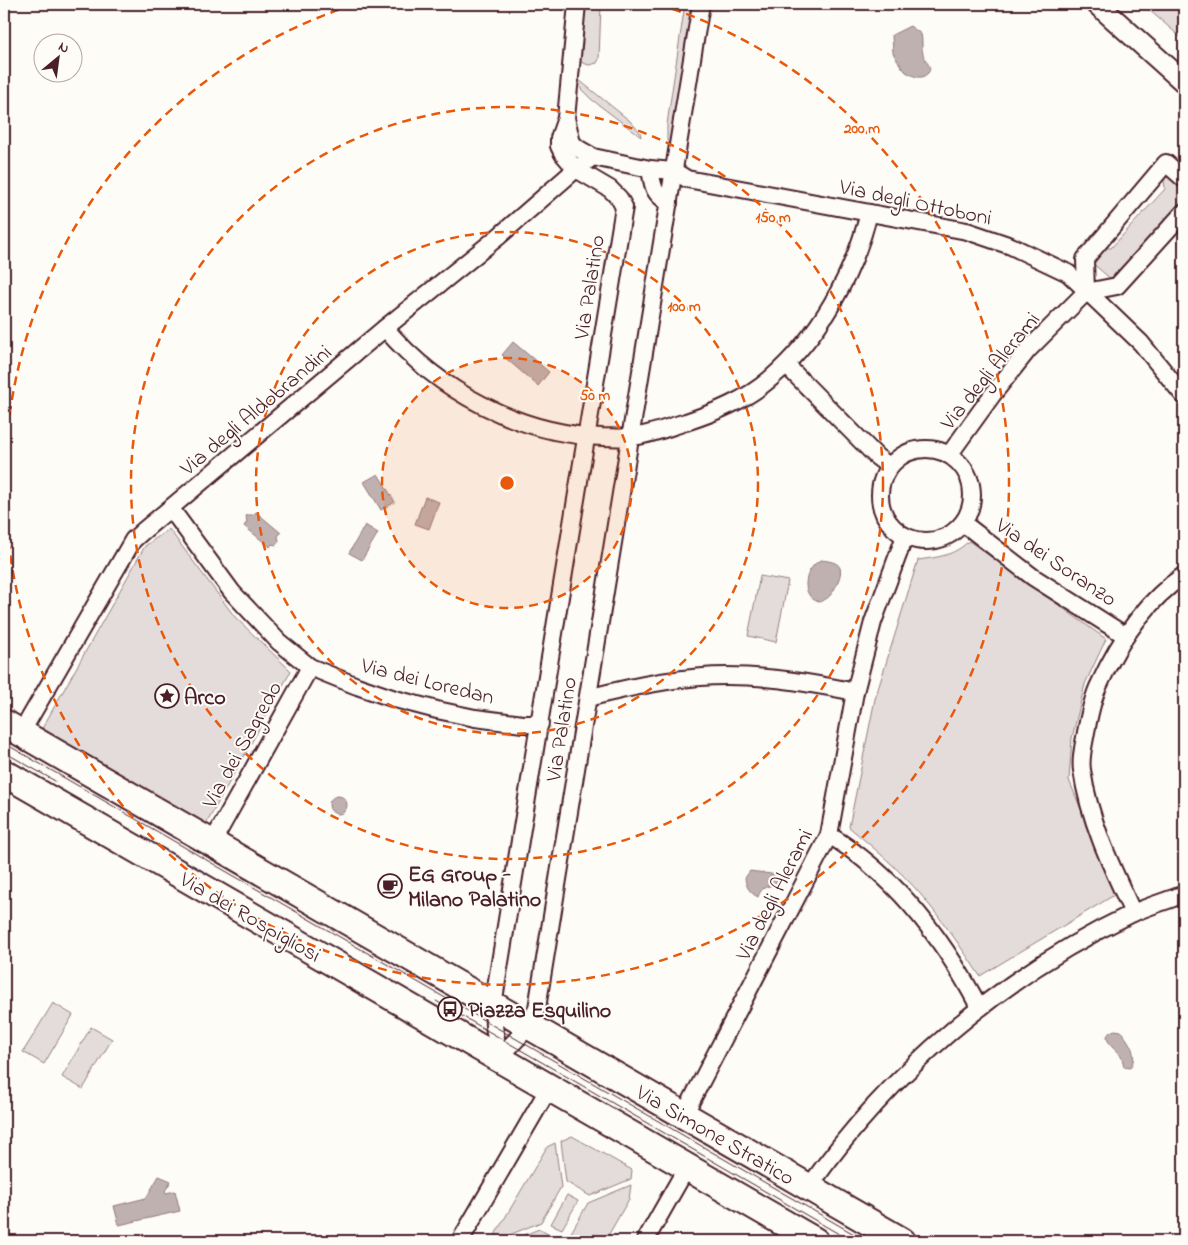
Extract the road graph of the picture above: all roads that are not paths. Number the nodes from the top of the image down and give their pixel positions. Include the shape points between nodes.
1 (577, 4) edge
2 (701, 4) edge
3 (1096, 4) edge
4 (1184, 82) edge
5 (566, 118) junction
6 (593, 157) junction
7 (576, 169) junction
8 (650, 169) junction
9 (674, 171) junction
10 (1184, 179) edge
11 (669, 203) junction
12 (1184, 212) edge
13 (869, 214) junction
14 (1086, 292) junction
15 (385, 328) junction
16 (786, 365) junction
17 (1184, 396) edge
18 (587, 436) junction
19 (630, 438) junction
20 (949, 455) junction
21 (890, 466) junction
22 (171, 509) junction
23 (963, 523) junction
24 (905, 536) junction
25 (1184, 575) edge
26 (1126, 636) junction
27 (310, 666) junction
28 (855, 692) junction
29 (588, 698) junction
30 (540, 724) junction
31 (12, 728) edge
32 (4, 773) edge
33 (830, 835) junction
34 (212, 843) junction
35 (1184, 894) edge
36 (1132, 913) junction
37 (493, 1005) junction
38 (979, 1008) junction
39 (529, 1026) junction
40 (499, 1058) junction
41 (549, 1088) junction
42 (684, 1115) junction
43 (688, 1167) junction
44 (809, 1187) junction
45 (460, 1241) edge
46 (645, 1241) edge
47 (815, 1241) edge
48 (902, 1241) edge

1 - 5 street
2 - 9 street, Via Palatino
3 - 4 street
5 - 6 street via 572,143
5 - 7 street via 559,146
6 - 7 street, Via degli Aldobrandini
6 - 8 street, Via degli Ottoboni
7 - 15 street, Via degli Aldobrandini
7 - 18 street, Via Palatino via 610,188 624,207
8 - 9 street, Via degli Ottoboni
8 - 11 street via 653,188
9 - 11 street, Via Palatino
9 - 13 street, Via degli Ottoboni via 687,179
10 - 14 street via 1166,163 1085,259
11 - 19 street, Via Palatino
12 - 14 street via 1117,286
13 - 14 street, Via degli Ottoboni via 967,231 1011,246 1068,273
13 - 16 street via 840,291 817,328
14 - 17 street, Via degli Ottoboni via 1141,343
14 - 20 street, Via degli Alerami via 1028,350
15 - 18 street via 435,376 479,404 513,419 567,434
15 - 22 street, Via degli Aldobrandini
16 - 19 street via 741,400
16 - 21 street via 877,457
18 - 19 street
18 - 30 street, Via Palatino
19 - 29 street, Via Palatino
20 - 21 street, Via degli Alerami via 934,450 917,450
20 - 23 street, Via degli Alerami via 964,469 972,488 970,509
21 - 24 street via 881,486 881,508 892,527
22 - 27 street, Via dei Loredan via 248,609 279,642
22 - 31 street, Via degli Aldobrandini via 133,540
23 - 24 street via 952,534 937,540 921,541
23 - 26 street, Via dei Soranzo via 1033,576
24 - 28 street, Via degli Alerami via 873,622
25 - 26 street via 1154,599
26 - 36 street via 1098,686 1090,711 1081,768 1108,858
27 - 30 street, Via dei Loredan via 357,686 429,708 475,718
27 - 34 street, Via dei Sagredo
28 - 29 street via 790,680 725,676 663,681
28 - 33 street, Via degli Alerami
29 - 39 street, Via Palatino via 537,1008
30 - 37 street, Via Palatino
31 - 34 main road, Via dei Rospigliosi
32 - 40 main road, Via dei Rospigliosi
33 - 38 street via 851,848 907,900 946,953
33 - 42 street, Via degli Alerami
34 - 37 main road, Via dei Rospigliosi
35 - 36 street
36 - 38 street via 1064,950
37 - 39 main road, Via dei Rospigliosi
37 - 40 street
38 - 44 street via 926,1053 882,1097
39 - 40 street
39 - 42 main road, Via Simone Stratico
40 - 41 main road, Via dei Rospigliosi
41 - 43 main road, Via Simone Stratico
41 - 45 street
42 - 44 main road, Via Simone Stratico
43 - 46 street
43 - 47 main road, Via Simone Stratico
44 - 48 main road, Via Simone Stratico

